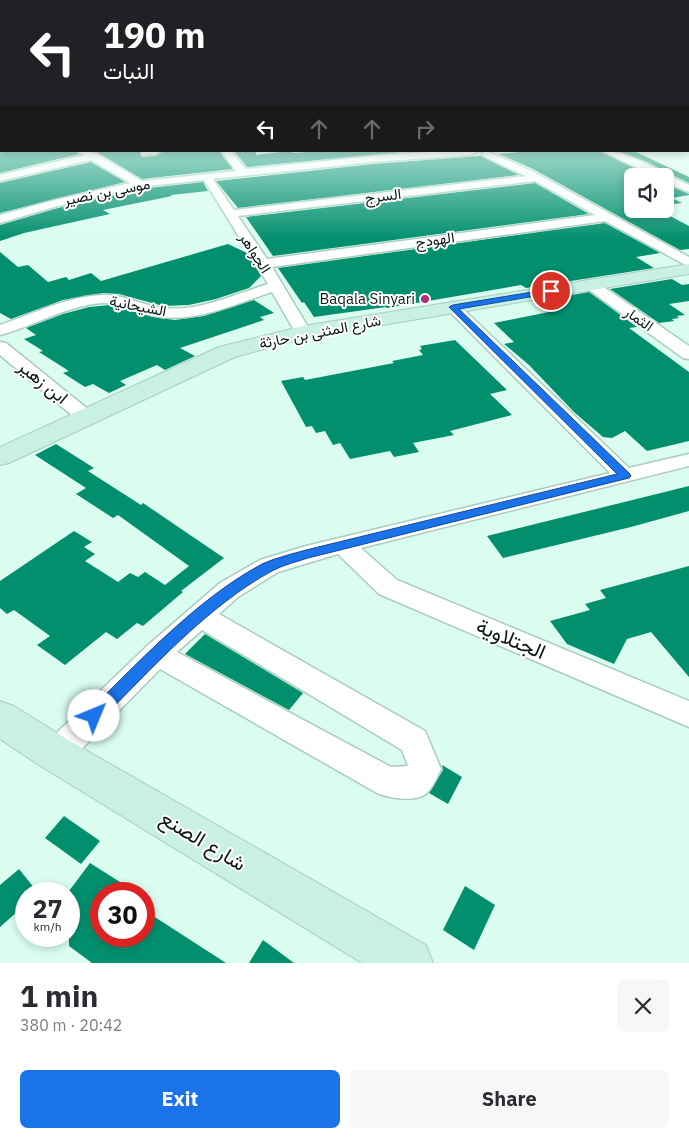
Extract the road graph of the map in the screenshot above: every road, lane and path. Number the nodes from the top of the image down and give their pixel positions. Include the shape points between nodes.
1 (86, 152) edge
2 (150, 152) edge
3 (227, 152) edge
4 (365, 152) edge
5 (427, 152) edge
6 (469, 152) edge
7 (505, 152) edge
8 (509, 152) edge
9 (609, 152) edge
10 (145, 153) dead end
11 (486, 154) junction
12 (94, 156) junction
13 (394, 157) junction
14 (374, 158) junction
15 (644, 168) edge
16 (243, 172) junction
17 (3, 175) edge
18 (206, 176) junction
19 (533, 176) junction
20 (674, 182) edge
21 (140, 184) junction
22 (689, 189) edge
23 (230, 214) junction
24 (607, 217) junction
25 (0, 219) edge
26 (689, 263) edge
27 (263, 264) junction
28 (689, 269) edge
29 (590, 284) junction
30 (276, 286) junction
31 (453, 307) junction
32 (0, 330) edge
33 (303, 332) junction
34 (682, 342) edge
35 (0, 347) edge
36 (689, 354) edge
37 (86, 418) junction
38 (0, 457) edge
39 (689, 460) edge
40 (625, 476) junction
41 (344, 546) junction
42 (200, 616) junction
43 (157, 654) junction
44 (689, 714) edge
45 (0, 718) edge
46 (56, 754) junction
47 (408, 963) edge

1 - 12 street
2 - 10 street
3 - 16 street
4 - 14 street
5 - 13 street, موسى بن نصير
6 - 11 street, موسى بن نصير
6 - 13 street, موسى بن نصير
7 - 11 street
8 - 19 street via 511,159
9 - 15 street
11 - 19 street
12 - 17 street
12 - 21 street
13 - 14 street, موسى بن نصير
14 - 16 street, موسى بن نصير
16 - 18 street, موسى بن نصير
18 - 21 street, موسى بن نصير
18 - 23 street, الجواهر
19 - 23 street, السرج
19 - 24 street
20 - 22 street
21 - 25 street, موسى بن نصير
23 - 27 street, الجواهر
24 - 26 street
24 - 27 street, الهودج
27 - 30 street, الجواهر
28 - 29 street, شارع المثنى بن حارثة
29 - 31 street, شارع المثنى بن حارثة
29 - 34 street, الثمار
30 - 32 street, الشيحانية via 192,311 169,314 120,300 90,301
30 - 33 street, الجواهر
31 - 33 street, شارع المثنى بن حارثة
31 - 40 street
33 - 37 street, شارع المثنى بن حارثة via 227,352
34 - 36 street, الثمار
35 - 37 street, ابن زهير
37 - 38 street, شارع المثنى بن حارثة
39 - 40 street
40 - 41 street
41 - 42 street via 269,566 230,590
41 - 44 street, الجتلاوية via 388,587
42 - 43 street
42 - 43 street via 414,741 425,769 415,783 388,782
43 - 46 street
45 - 46 street, شارع الصنع
46 - 47 street, شارع الصنع

